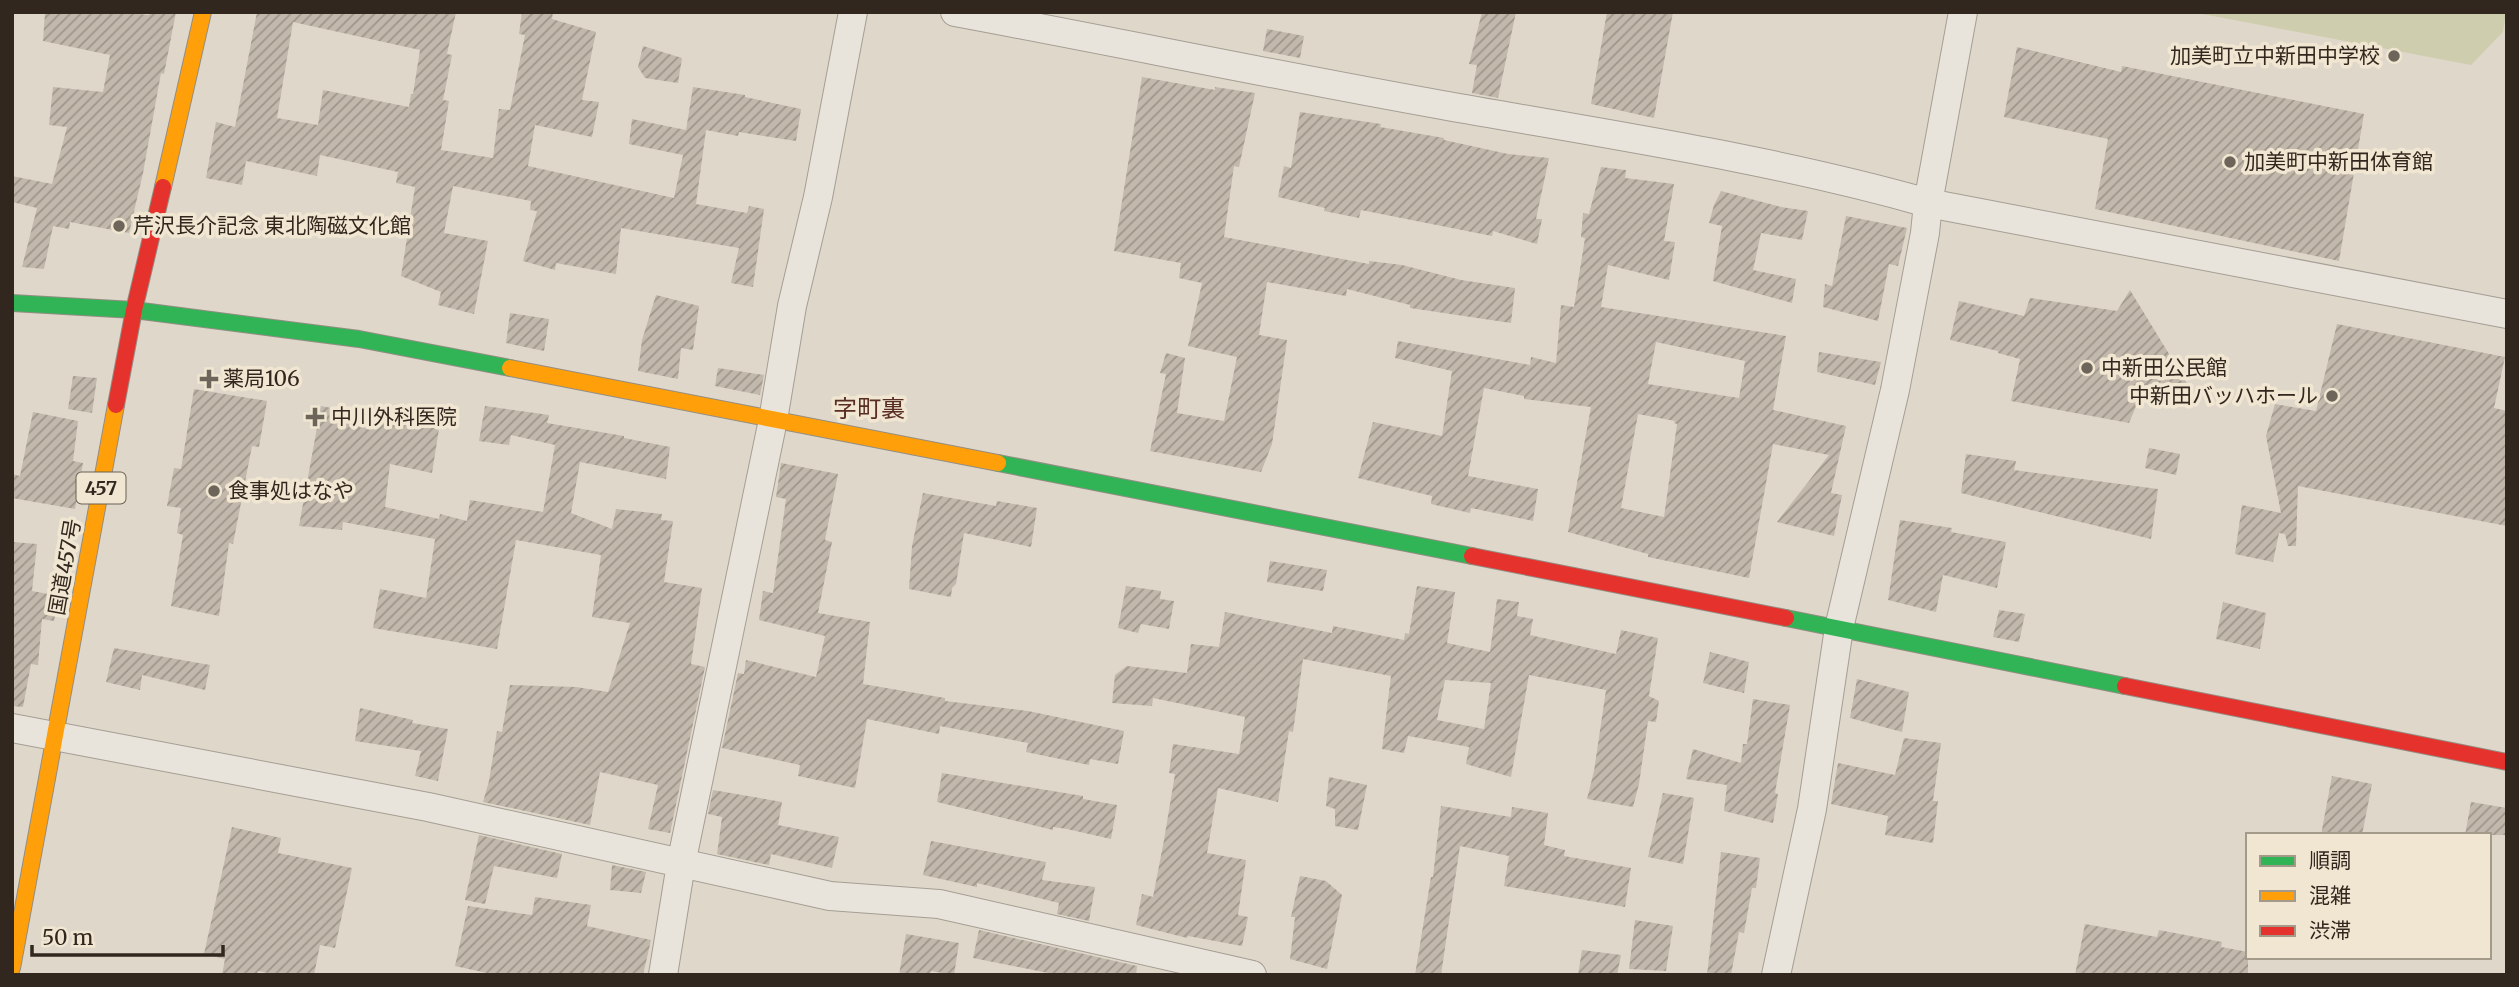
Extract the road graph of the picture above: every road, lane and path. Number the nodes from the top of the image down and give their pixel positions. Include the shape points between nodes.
1 (203, 12) edge
2 (853, 12) edge
3 (955, 12) edge
4 (1963, 12) edge
5 (1928, 203) junction
6 (12, 303) edge
7 (134, 310) junction
8 (2507, 314) edge
9 (773, 420) junction
10 (1839, 628) junction
11 (12, 728) edge
12 (55, 736) junction
13 (2507, 762) edge
14 (681, 864) junction
15 (12, 968) edge
16 (663, 975) edge
17 (1252, 975) edge
18 (1776, 975) edge

1 - 7 main road, 国道457号 / 457
2 - 9 street
3 - 5 street via 1704,151 1860,183
4 - 5 street
5 - 8 street
5 - 10 street via 1895,390
6 - 7 main road
7 - 9 main road via 359,339
7 - 12 main road, 国道457号 / 457
9 - 10 main road
9 - 14 street
10 - 13 main road
10 - 18 street via 1812,809
11 - 12 street
12 - 14 street via 428,807
12 - 15 main road, 国道457号 / 457
14 - 16 street
14 - 17 street via 830,896 939,904

